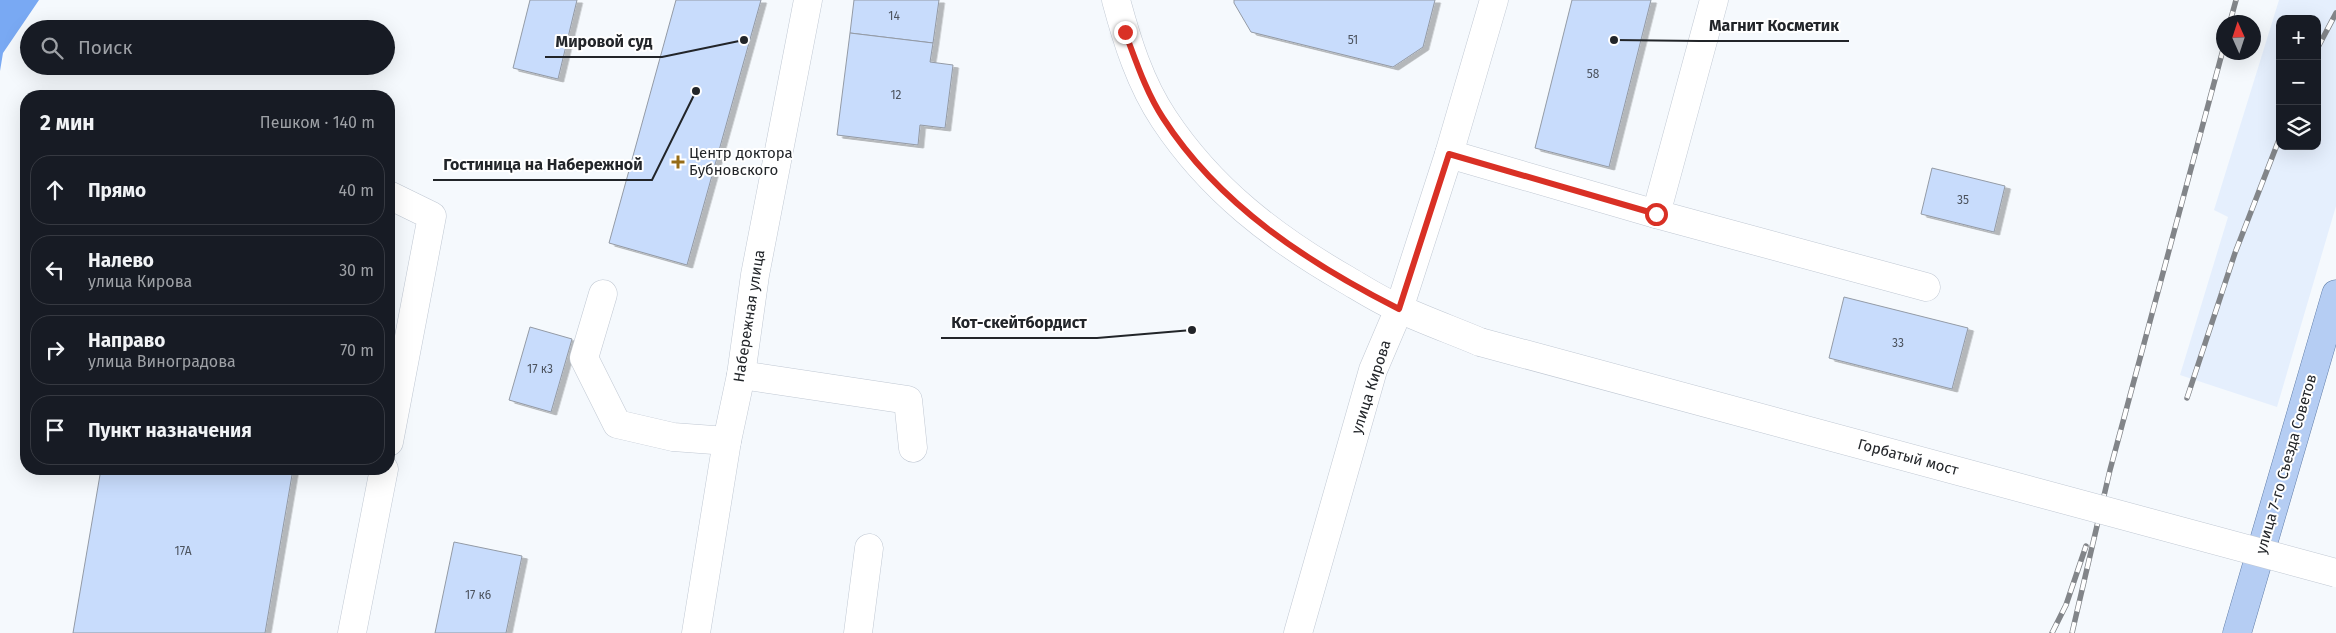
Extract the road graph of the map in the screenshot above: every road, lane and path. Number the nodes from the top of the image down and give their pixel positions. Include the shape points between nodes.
1 (808, 0) edge
2 (1116, 0) edge
3 (1494, 0) edge
4 (1714, 0) edge
5 (1449, 154) junction
6 (395, 198) edge
7 (1656, 214) junction
8 (1926, 287) dead end
9 (603, 294) dead end
10 (2336, 294) edge
11 (1399, 309) junction
12 (741, 375) junction
13 (395, 410) edge
14 (727, 441) junction
15 (913, 448) dead end
16 (383, 475) edge
17 (869, 548) dead end
18 (2336, 573) edge
19 (352, 633) edge
20 (696, 633) edge
21 (858, 633) edge
22 (1298, 633) edge
23 (2237, 633) edge

1 - 12 street, Набережная улица via 754,275
2 - 11 street, Горбатый мост via 1142,79 1163,118 1196,163 1234,202 1275,234 1325,268
3 - 5 street, улица Кирова
4 - 7 street
5 - 7 street
5 - 11 street, улица Кирова
6 - 13 street via 432,216
7 - 8 street
9 - 14 street via 584,358 617,424 672,437
10 - 23 main road, улица 7-го Съезда Советов
11 - 18 street, Горбатый мост, bridge via 1480,342
11 - 22 street, улица Кирова via 1373,370
12 - 14 street, Набережная улица
12 - 15 street via 908,400
14 - 20 street, Набережная улица
16 - 19 street
17 - 21 street

